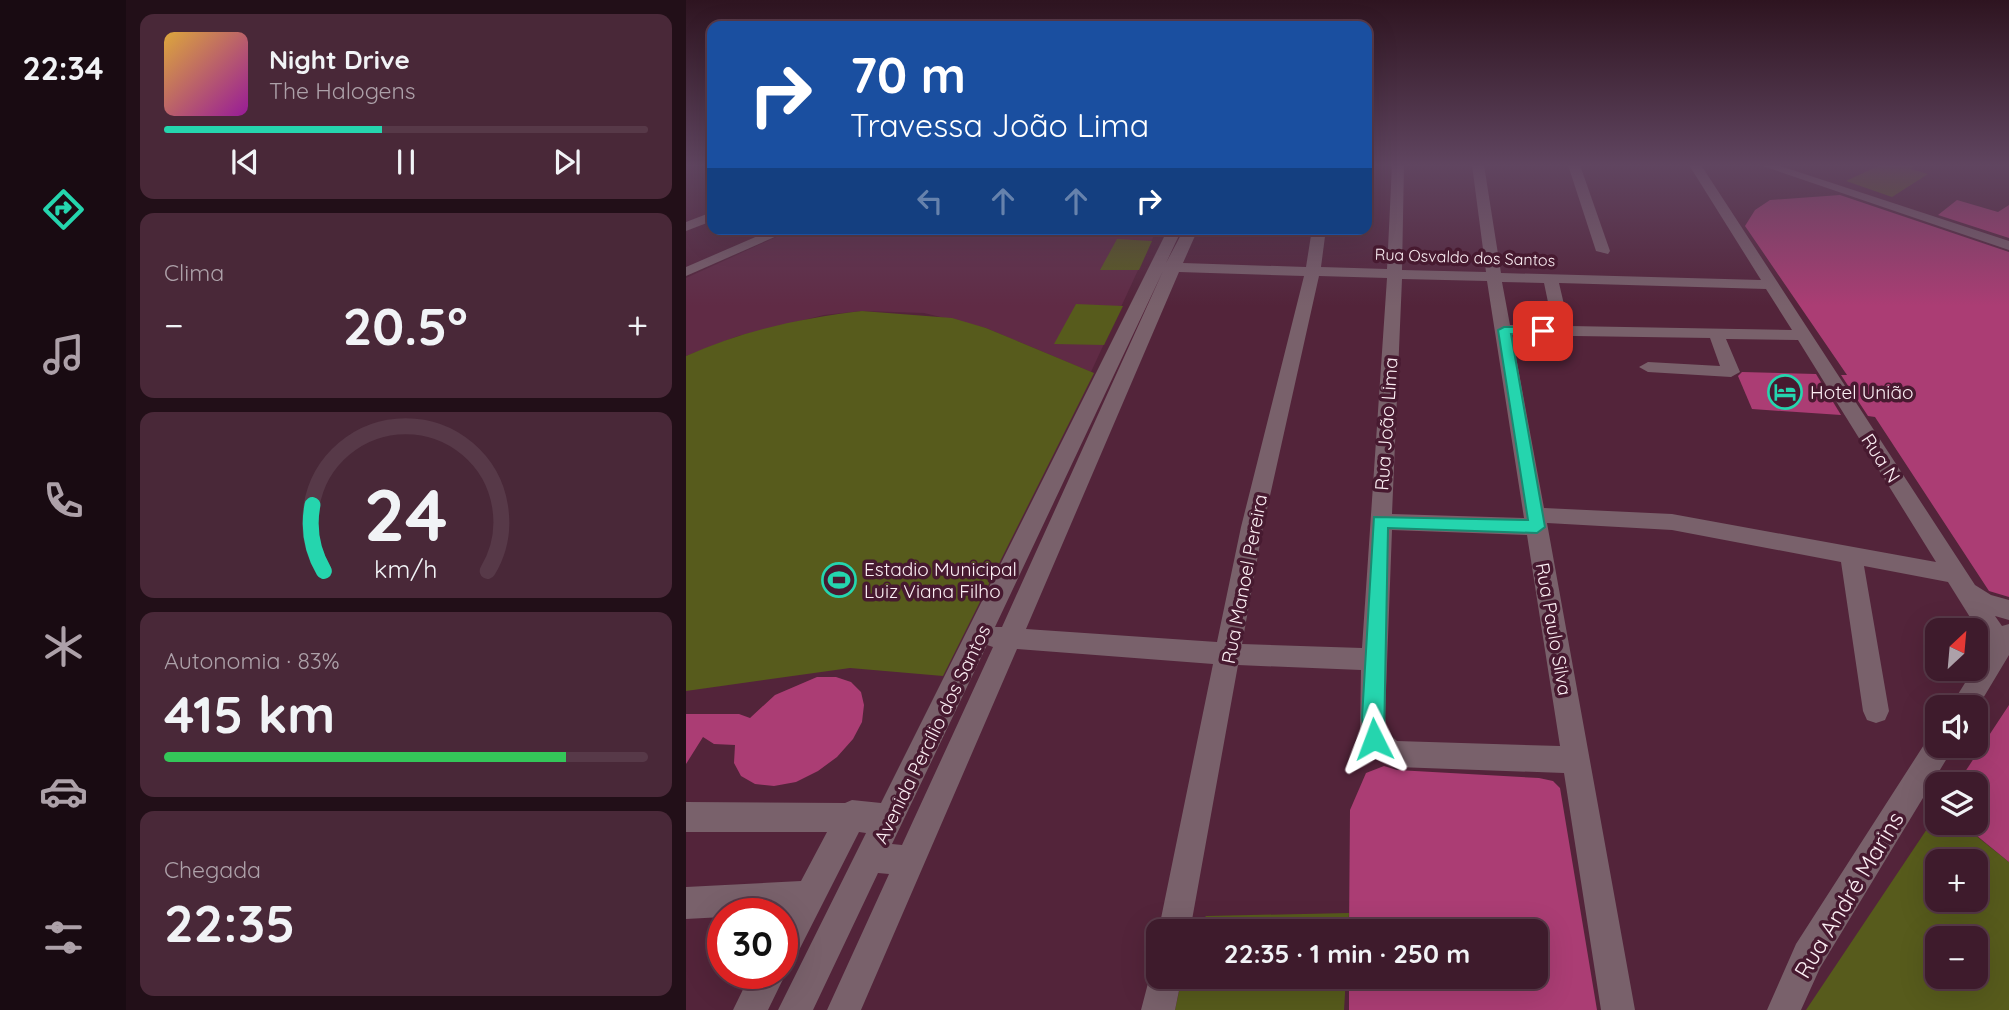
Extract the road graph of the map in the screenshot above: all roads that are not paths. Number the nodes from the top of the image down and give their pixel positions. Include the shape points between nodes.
1 (1397, 212) edge
2 (1485, 212) edge
3 (1589, 212) edge
4 (1724, 212) edge
5 (1914, 212) edge
6 (1924, 212) edge
7 (707, 218) edge
8 (686, 227) edge
9 (772, 235) edge
10 (1174, 235) edge
11 (1187, 235) edge
12 (1318, 235) edge
13 (2009, 239) edge
14 (2009, 246) edge
15 (1602, 251) dead end
16 (1167, 267) junction
17 (1313, 270) junction
18 (686, 272) edge
19 (1396, 273) junction
20 (1494, 275) junction
21 (1550, 277) junction
22 (1770, 285) junction
23 (1504, 330) junction
24 (1562, 331) junction
25 (1716, 333) junction
26 (1804, 335) junction
27 (1127, 352) junction
28 (1648, 367) dead end
29 (1536, 521) junction
30 (1380, 522) junction
31 (1851, 556) junction
32 (1964, 583) junction
33 (2009, 610) edge
34 (979, 637) junction
35 (1008, 638) junction
36 (2005, 640) edge
37 (1228, 654) junction
38 (1374, 659) junction
39 (1971, 695) edge
40 (1876, 711) dead end
41 (1932, 758) edge
42 (1576, 760) junction
43 (937, 797) junction
44 (897, 805) junction
45 (852, 815) junction
46 (686, 817) edge
47 (871, 857) junction
48 (911, 860) junction
49 (809, 896) junction
50 (686, 903) edge
51 (798, 917) edge
52 (1176, 919) edge
53 (761, 989) edge
54 (1162, 989) edge
55 (750, 1010) edge
56 (795, 1010) edge
57 (844, 1010) edge
58 (1158, 1010) edge
59 (1618, 1010) edge
60 (1784, 1010) edge

1 - 19 street, Rua João Lima
2 - 20 street, Rua Paulo Silva
3 - 15 street
4 - 22 street, Rua N
5 - 14 street
6 - 13 street
7 - 8 street
9 - 18 street
10 - 16 street, Avenida Percílio dos Santos
11 - 16 street, Avenida Percílio dos Santos
12 - 17 street, Rua Manoel Pereira
16 - 17 street, Rua Osvaldo dos Santos
16 - 27 street, Avenida Percílio dos Santos
17 - 19 street, Rua Osvaldo dos Santos
17 - 37 street, Rua Manoel Pereira via 1252,527
19 - 20 street, Rua Osvaldo dos Santos
19 - 30 street, Rua João Lima
20 - 21 street, Rua Osvaldo dos Santos
20 - 23 street, Rua Paulo Silva
21 - 22 street, Rua Osvaldo dos Santos
21 - 24 street
22 - 26 street, Rua N
23 - 24 street
23 - 29 street, Rua Paulo Silva
24 - 25 street
25 - 26 street
25 - 28 street via 1731,372
26 - 32 street, Rua N
27 - 34 street, Avenida Percílio dos Santos
27 - 35 street, Avenida Percílio dos Santos
29 - 30 street
29 - 31 street via 1672,522
29 - 42 street, Rua Paulo Silva
30 - 38 street, Rua João Lima
31 - 32 street
31 - 40 street
32 - 33 street via 1983,601
32 - 36 street, Rua N
34 - 35 street
34 - 44 street, Avenida Percílio dos Santos
35 - 37 street
35 - 43 street, Avenida Percílio dos Santos
36 - 39 street
37 - 38 street
37 - 52 street, Rua Manoel Pereira
38 - 42 street, Rua João Lima via 1374,739 1381,748 1397,754
41 - 60 street, Rua André Marins via 1808,956
42 - 59 street, Rua Paulo Silva
43 - 44 street
43 - 48 street, Avenida Percílio dos Santos
44 - 45 street
44 - 47 street, Avenida Percílio dos Santos
45 - 46 street
45 - 49 street
47 - 48 street
47 - 56 street, Avenida Percílio dos Santos
48 - 57 street, Avenida Percílio dos Santos
49 - 50 street
49 - 51 street
53 - 55 street
54 - 58 street

